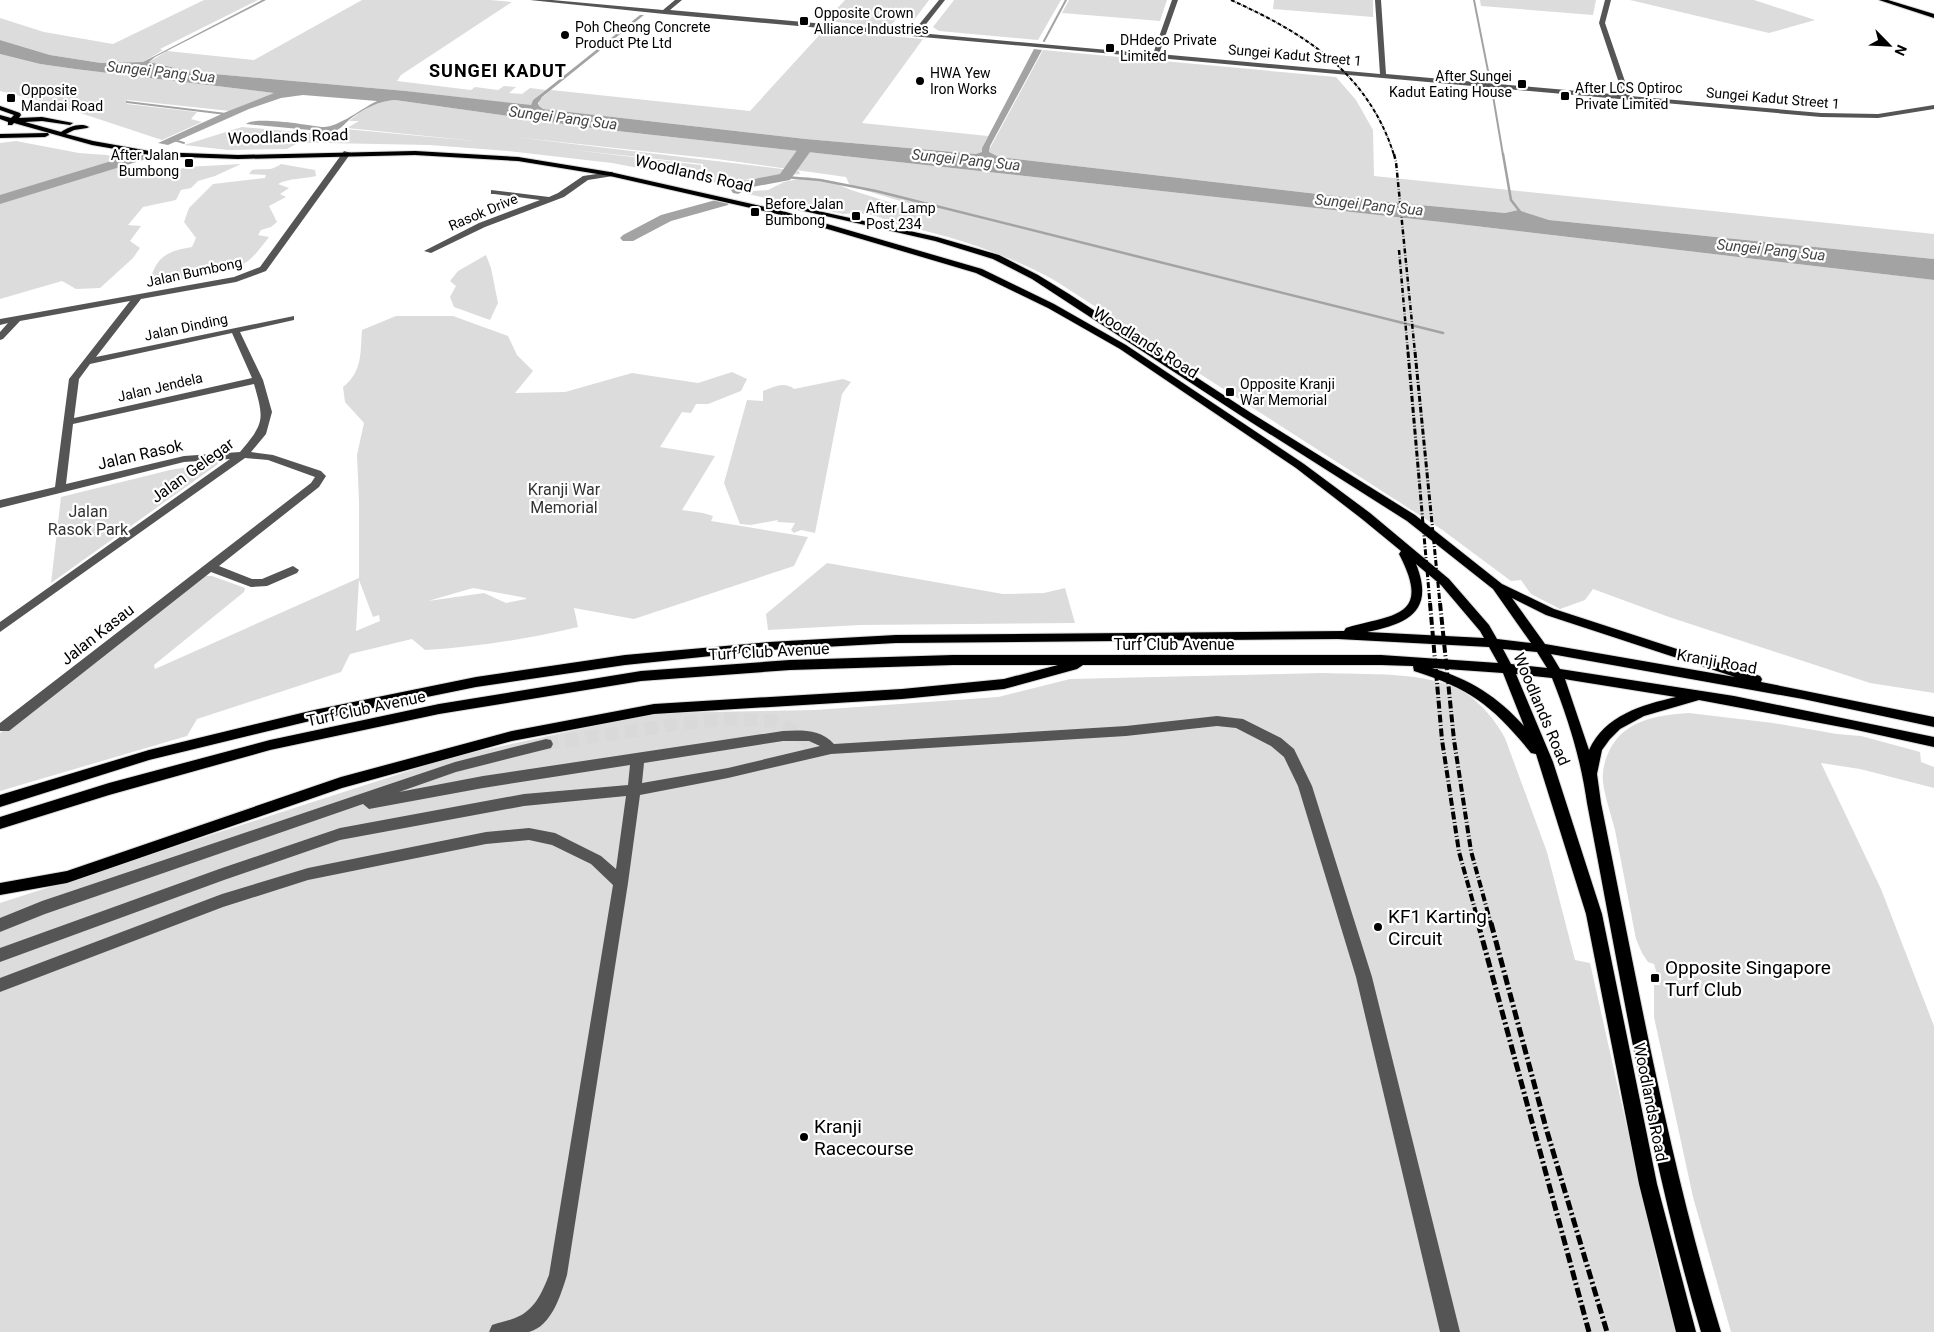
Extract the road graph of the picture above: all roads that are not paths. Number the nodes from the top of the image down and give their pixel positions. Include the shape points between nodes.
1 (533, 0) edge
2 (679, 0) edge
3 (942, 0) edge
4 (1175, 0) edge
5 (1378, 0) edge
6 (1608, 0) edge
7 (1882, 0) edge
8 (1892, 0) edge
9 (664, 12) junction
10 (1934, 14) edge
11 (915, 34) junction
12 (1156, 55) junction
13 (1383, 76) junction
14 (1626, 98) junction
15 (1934, 107) edge
16 (0, 108) edge
17 (0, 117) edge
18 (13, 121) junction
19 (70, 122) dead end
20 (0, 124) edge
21 (85, 127) dead end
22 (0, 130) edge
23 (0, 136) edge
24 (64, 136) junction
25 (152, 146) dead end
26 (347, 153) junction
27 (580, 168) junction
28 (610, 174) junction
29 (586, 178) junction
30 (494, 192) dead end
31 (549, 199) junction
32 (883, 227) junction
33 (872, 238) junction
34 (428, 251) dead end
35 (137, 298) junction
36 (18, 318) junction
37 (291, 318) dead end
38 (0, 322) edge
39 (235, 330) junction
40 (0, 337) edge
41 (88, 362) junction
42 (258, 380) junction
43 (68, 422) junction
44 (243, 455) junction
45 (317, 473) joint
46 (60, 489) junction
47 (0, 504) edge
48 (1401, 547) junction
49 (211, 567) junction
50 (293, 570) dead end
51 (1497, 586) junction
52 (0, 628) edge
53 (1338, 635) junction
54 (1492, 643) junction
55 (1541, 648) junction
56 (1092, 660) junction
57 (1381, 660) junction
58 (1507, 668) junction
59 (1556, 674) junction
60 (1803, 694) junction
61 (1699, 696) junction
62 (1934, 722) edge
63 (4, 727) dead end
64 (1934, 742) edge
65 (546, 744) tunnel mouth
66 (832, 749) junction
67 (638, 758) junction
68 (1546, 762) junction
69 (1590, 774) junction
70 (634, 790) junction
71 (0, 801) edge
72 (325, 811) junction
73 (0, 823) edge
74 (622, 884) junction
75 (0, 889) edge
76 (0, 925) edge
77 (0, 955) edge
78 (0, 986) edge
79 (499, 1332) edge
80 (1450, 1332) edge
81 (1686, 1332) edge
82 (1711, 1332) edge

1 - 9 street, Sungei Kadut Street 1
2 - 9 street
3 - 11 street
4 - 12 street
5 - 13 street
6 - 14 street via 1602,23
7 - 10 main road
8 - 10 main road
9 - 11 street, Sungei Kadut Street 1
11 - 12 street, Sungei Kadut Street 1
12 - 13 street, Sungei Kadut Street 1
13 - 14 street, Sungei Kadut Street 1
14 - 15 street, Sungei Kadut Street 1 via 1853,117
16 - 18 main road via 18,114
17 - 18 main road, Woodlands Road
18 - 19 main road via 42,119
18 - 20 main road
18 - 22 main road
18 - 24 main road, Woodlands Road
21 - 24 main road via 64,132
23 - 24 main road
24 - 26 main road, Woodlands Road via 155,154 238,157
25 - 32 main road, Woodlands Road via 242,153 419,148 516,154 627,172
26 - 27 main road, Woodlands Road via 466,155
26 - 35 street, Jalan Bumbong via 263,268 236,279
27 - 28 main road, Woodlands Road
27 - 29 street
28 - 29 street
28 - 33 main road, Woodlands Road via 760,207
29 - 31 street, Rasok Drive via 565,193
30 - 31 street, Rasok Drive
31 - 34 street, Rasok Drive via 482,225
32 - 33 main road
32 - 51 main road, Woodlands Road via 996,257 1034,277 1411,518
33 - 48 main road, Woodlands Road via 979,271 1051,306 1123,347 1300,466
35 - 36 street, Jalan Bumbong
35 - 41 street
36 - 38 street, Jalan Bumbong
36 - 40 street
37 - 39 street, Jalan Dinding
39 - 41 street, Jalan Dinding
39 - 42 street, Jalan Gelegar
41 - 43 street via 74,379
42 - 43 street, Jalan Jendela
42 - 44 street, Jalan Gelegar via 267,412 261,434
43 - 46 street
44 - 45 street, Jalan Rasok via 269,457
44 - 46 street, Jalan Rasok via 184,459
44 - 52 street, Jalan Gelegar
45 - 49 street, Jalan Kasau via 320,476 315,485
46 - 47 street, Jalan Rasok
48 - 53 main road via 1415,570 1417,600 1402,616 1390,622
48 - 54 main road, Woodlands Road via 1445,582 1484,628
49 - 50 street via 251,583 263,583
49 - 63 street, Jalan Kasau
51 - 55 main road, Woodlands Road
51 - 60 main road via 1550,612
53 - 54 main road, Turf Club Avenue
53 - 71 main road, Turf Club Avenue via 896,639 768,646 625,660 476,682 314,714 149,755
54 - 55 main road, Kranji Road
54 - 58 main road, Woodlands Road
55 - 59 main road, Woodlands Road
55 - 60 main road, Kranji Road
56 - 57 main road, Turf Club Avenue
56 - 73 main road, Turf Club Avenue via 790,665 642,676 438,709 270,745
56 - 75 main road via 1004,684 902,694 654,709 512,736 341,783 67,878
57 - 58 main road, Turf Club Avenue
57 - 68 main road via 1450,677 1476,690 1503,710
58 - 59 main road, Turf Club Avenue
58 - 68 main road, Woodlands Road
59 - 61 main road
59 - 69 main road, Woodlands Road
60 - 62 main road, Kranji Road
61 - 64 main road
61 - 69 main road via 1638,713 1615,726 1596,748
65 - 72 street via 454,767
66 - 67 street via 819,738 807,735
66 - 70 street
66 - 80 street via 1126,731 1217,721 1238,723 1276,742 1289,753 1305,786 1364,977
67 - 70 street
67 - 72 street
68 - 81 main road, Woodlands Road via 1594,914 1648,1184
69 - 82 main road, Woodlands Road via 1662,1145 1689,1259
70 - 74 street
70 - 77 street via 524,800 340,834
72 - 76 street
74 - 78 street via 596,860 555,839 530,834 486,838 308,874 222,901
74 - 79 street via 558,1275 540,1314 523,1327

